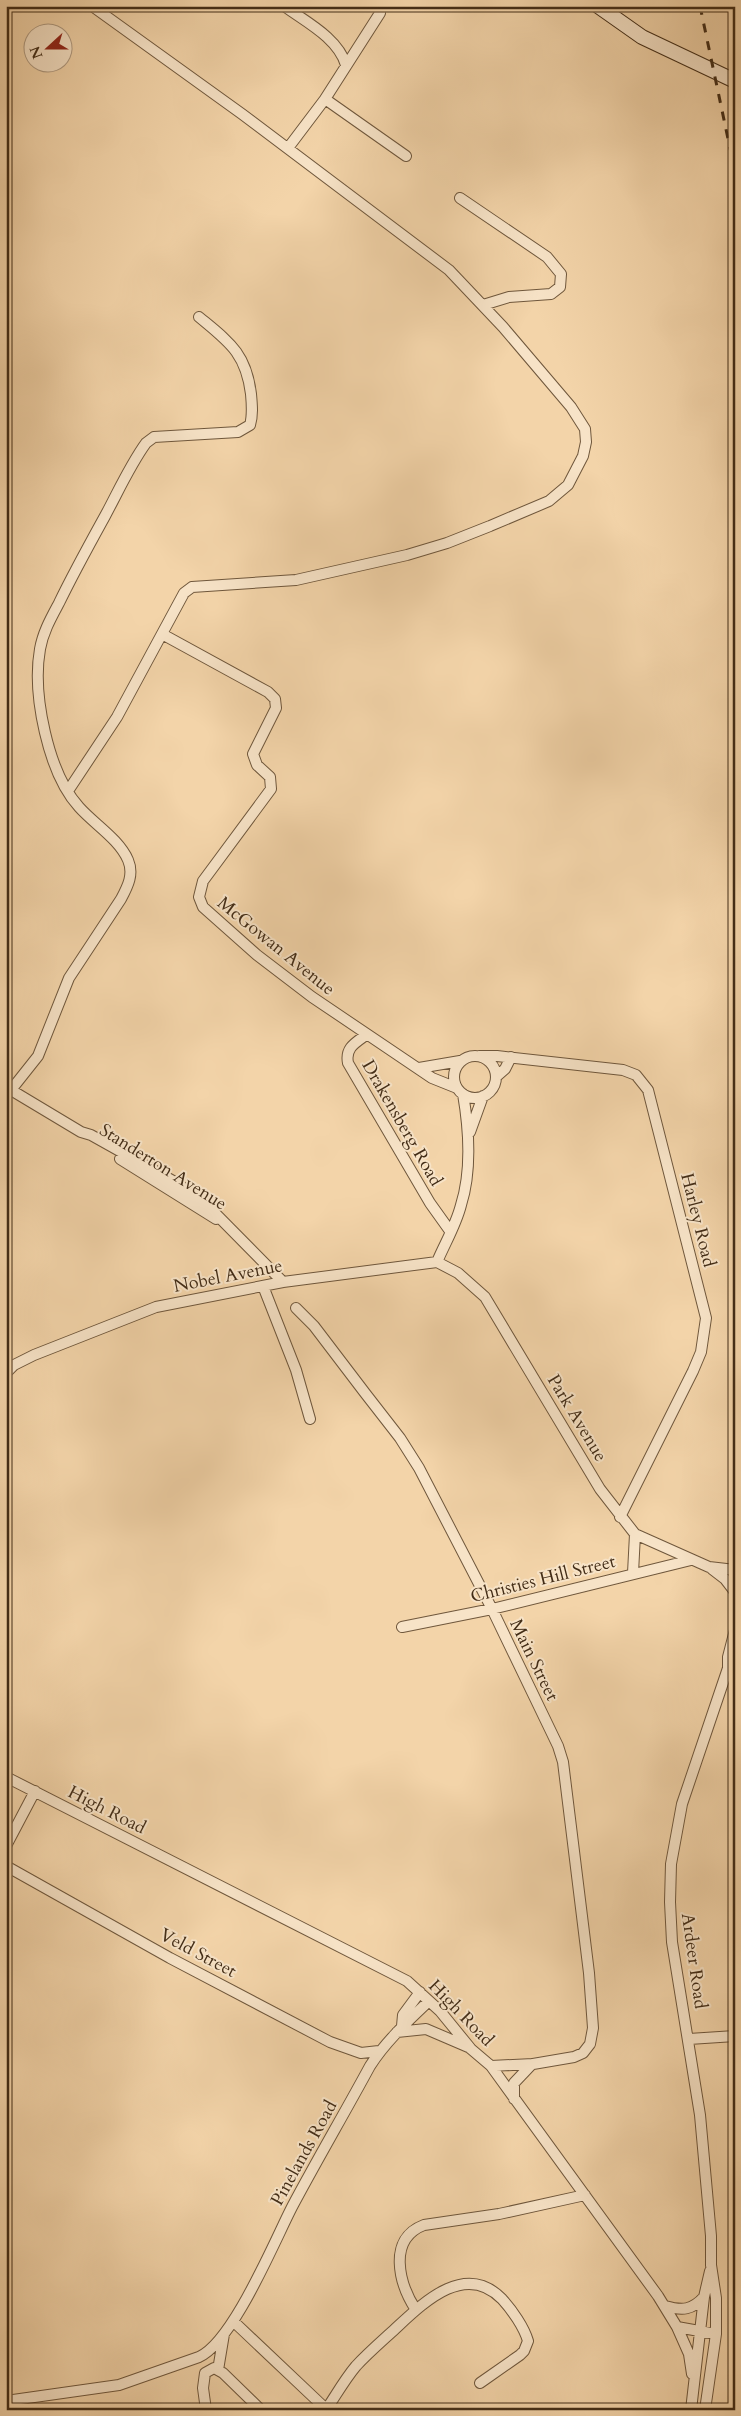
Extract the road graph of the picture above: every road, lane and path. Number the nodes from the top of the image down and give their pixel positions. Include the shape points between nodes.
1 (92, 6) edge
2 (284, 6) edge
3 (598, 6) edge
4 (380, 13) dead end
5 (346, 66) junction
6 (735, 81) edge
7 (325, 99) junction
8 (288, 148) junction
9 (406, 156) dead end
10 (460, 198) dead end
11 (483, 306) junction
12 (199, 317) dead end
13 (162, 634) junction
14 (68, 791) junction
15 (366, 1034) junction
16 (480, 1056) junction
17 (511, 1057) junction
18 (460, 1061) junction
19 (445, 1064) junction
20 (419, 1068) junction
21 (497, 1076) junction
22 (445, 1084) junction
23 (9, 1090) edge
24 (460, 1091) junction
25 (483, 1096) junction
26 (469, 1135) junction
27 (450, 1231) junction
28 (437, 1262) junction
29 (283, 1282) junction
30 (262, 1286) junction
31 (296, 1308) dead end
32 (6, 1373) edge
33 (310, 1419) dead end
34 (620, 1517) junction
35 (635, 1534) junction
36 (691, 1560) junction
37 (709, 1567) junction
38 (735, 1570) edge
39 (633, 1573) junction
40 (735, 1581) edge
41 (735, 1592) edge
42 (492, 1610) junction
43 (402, 1627) dead end
44 (735, 1630) edge
45 (731, 1664) edge
46 (6, 1776) edge
47 (35, 1791) junction
48 (6, 1846) edge
49 (6, 1866) edge
50 (420, 1992) junction
51 (429, 2001) junction
52 (400, 2029) junction
53 (735, 2036) edge
54 (689, 2039) junction
55 (471, 2049) junction
56 (379, 2051) junction
57 (533, 2064) junction
58 (491, 2066) junction
59 (514, 2099) junction
60 (585, 2195) junction
61 (711, 2265) junction
62 (704, 2297) junction
63 (665, 2306) junction
64 (416, 2310) junction
65 (232, 2321) junction
66 (677, 2327) junction
67 (701, 2332) junction
68 (224, 2334) junction
69 (716, 2334) junction
70 (218, 2370) junction
71 (480, 2383) dead end
72 (6, 2401) edge
73 (692, 2405) edge
74 (326, 2409) edge
75 (206, 2410) edge
76 (261, 2410) edge
77 (705, 2410) edge

1 - 8 street
2 - 5 street via 333,43 344,57
3 - 6 main road via 642,37
4 - 5 street
5 - 7 street
7 - 8 street
7 - 9 street
8 - 11 street via 449,270
10 - 11 street via 548,257 561,274 560,287 551,294 509,297
11 - 13 street via 580,418 585,429 583,456 559,495 447,543 406,555 296,580 192,588 184,593
12 - 14 street via 224,338 244,363 252,401 250,425 238,432 154,437 146,443 44,632 40,649 41,701 49,753
13 - 14 street via 117,717
13 - 15 street, McGowan Avenue via 268,692 276,702 253,754 257,764 270,777 271,788 203,881 199,897 203,908 258,955
14 - 23 street via 78,806 120,848 130,866 130,879 121,899 69,978 38,1056
15 - 20 street, McGowan Avenue
15 - 27 street, Drakensberg Road via 346,1056 351,1070
16 - 17 street, Harley Road
16 - 18 street
16 - 21 street via 491,1062
17 - 21 street
17 - 34 street, Harley Road via 623,1070 636,1075 645,1084 706,1318 701,1352 693,1371
18 - 19 street
18 - 24 street via 454,1071
19 - 20 street
19 - 22 street
20 - 22 street, McGowan Avenue
21 - 25 street via 492,1089
22 - 24 street, McGowan Avenue
23 - 29 street, Standerton Avenue via 175,1182 206,1203
24 - 25 street via 472,1098
24 - 26 street
25 - 26 street
26 - 27 street via 462,1203
27 - 28 street
28 - 29 street, Nobel Avenue
28 - 34 street, Park Avenue via 458,1273 484,1297 600,1490
29 - 30 street, Nobel Avenue
30 - 32 street, Nobel Avenue via 156,1306 34,1355
30 - 33 street via 296,1370
31 - 42 street, Main Street via 314,1326 400,1438 429,1486
34 - 35 street, Park Avenue
35 - 36 street, Park Avenue
35 - 39 street
36 - 37 street, Park Avenue
36 - 39 street, Christies Hill Street
37 - 38 street, Park Avenue
37 - 41 street, Park Avenue
39 - 42 street, Christies Hill Street
40 - 41 street
42 - 43 street, Christies Hill Street
42 - 57 street, Main Street via 558,1746 566,1778 594,2028 590,2044 582,2053
44 - 45 street, Ardeer Road
45 - 54 street, Ardeer Road via 687,1786 671,1864 672,1942
46 - 47 street, High Road
47 - 48 street
47 - 50 street, High Road via 396,1975
49 - 56 street, Veld Street via 170,1958 330,2042 361,2053
50 - 51 street, High Road
50 - 52 street via 403,2015
51 - 52 street, Pinelands Road
51 - 55 street, High Road
52 - 55 street via 426,2030
52 - 56 street, Pinelands Road
53 - 54 street
54 - 61 street, Ardeer Road via 701,2125
55 - 58 street, High Road
56 - 65 street, Pinelands Road
57 - 58 street, Main Street
57 - 59 street via 514,2083
58 - 59 street, High Road
59 - 60 street, High Road
60 - 63 street, High Road
60 - 64 street via 413,2229 403,2246 400,2264 405,2294
61 - 62 street, Ardeer Road
61 - 69 street, Ardeer Road via 716,2298
62 - 63 street via 687,2309
62 - 67 street, Ardeer Road
63 - 66 street, High Road
64 - 71 street via 442,2291 462,2284 484,2288 507,2304 526,2336 527,2347
64 - 74 street via 356,2367
65 - 68 street, Pinelands Road
65 - 74 street
66 - 67 street
66 - 73 street, High Road via 691,2364
67 - 69 street
67 - 73 street, Ardeer Road
68 - 70 street
68 - 72 street via 206,2354 119,2385
69 - 77 street, Ardeer Road
70 - 75 street via 205,2373
70 - 76 street

